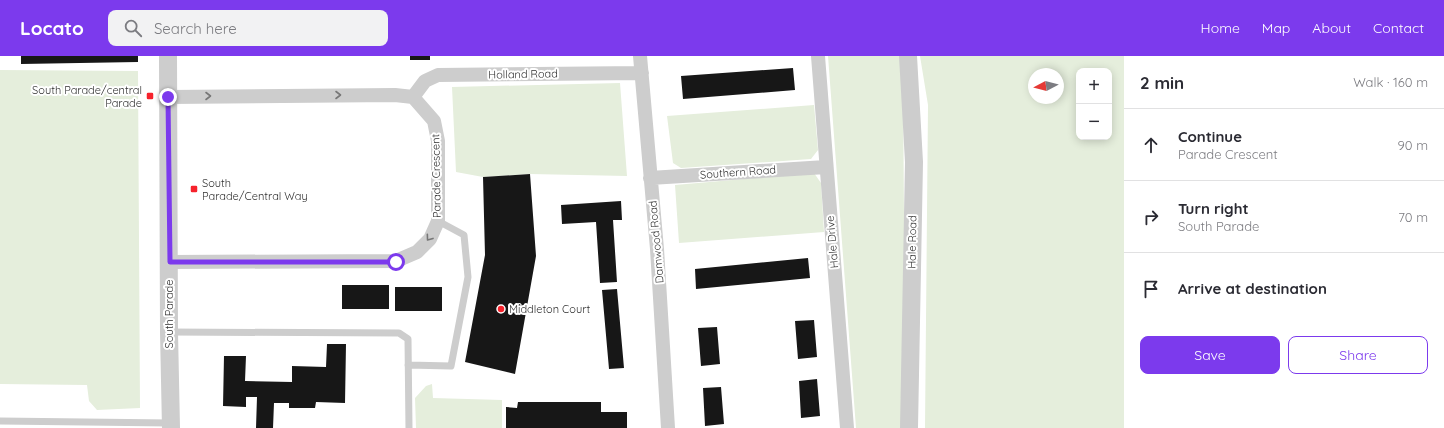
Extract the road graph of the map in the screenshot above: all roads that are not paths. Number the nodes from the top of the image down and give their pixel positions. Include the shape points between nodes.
1 (168, 56) edge
2 (640, 56) edge
3 (818, 56) edge
4 (908, 56) edge
5 (642, 73) junction
6 (168, 97) junction
7 (413, 97) junction
8 (826, 167) junction
9 (650, 178) junction
10 (438, 221) junction
11 (170, 262) junction
12 (169, 332) junction
13 (408, 365) junction
14 (0, 421) edge
15 (170, 425) edge
16 (409, 428) edge
17 (668, 428) edge
18 (847, 428) edge
19 (909, 428) edge

1 - 6 street, South Parade
2 - 5 street, Damwood Road
3 - 8 street, Hale Drive
4 - 19 street, Hale Road via 914,162
5 - 7 street, Holland Road via 438,75 425,81
5 - 9 street, Damwood Road
6 -> 7 street
6 - 11 street, South Parade
7 - 10 street, Parade Crescent via 434,121 438,141
8 - 9 street, Southern Road
8 - 18 street, Hale Drive
9 - 17 street, Damwood Road
10 -> 11 street, Parade Crescent via 430,239 417,252 396,262
10 - 13 lane via 464,235 468,277 451,366
11 - 12 street, South Parade
12 - 13 lane via 399,333 408,339
12 - 15 street, South Parade
13 - 16 lane
14 - 15 lane

